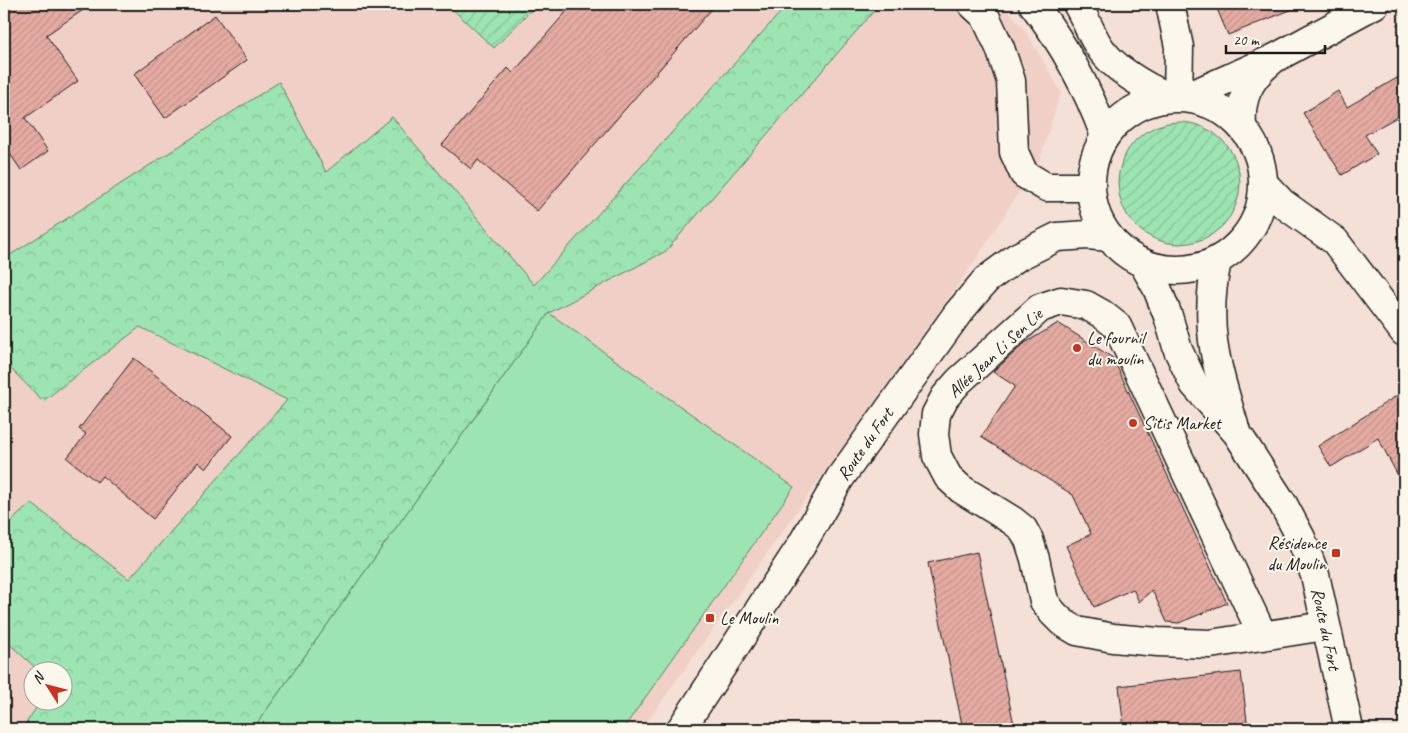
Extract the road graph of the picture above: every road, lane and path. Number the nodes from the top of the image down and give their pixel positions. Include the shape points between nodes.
1 (972, 4) edge
2 (1033, 4) edge
3 (1077, 4) edge
4 (1170, 4) edge
5 (1375, 4) edge
6 (1275, 58) junction
7 (1178, 97) junction
8 (1242, 126) junction
9 (1104, 136) junction
10 (1264, 184) junction
11 (1090, 188) junction
12 (1109, 237) junction
13 (1217, 260) junction
14 (1143, 264) junction
15 (1404, 332) edge
16 (1237, 434) junction
17 (1325, 626) junction
18 (1263, 636) junction
19 (1349, 727) edge
20 (682, 729) edge

1 - 11 street via 984,16 1000,48 1011,81 1014,152 1024,174 1046,187
2 - 9 street via 1085,89
3 - 7 street via 1106,56 1136,80
4 - 7 street via 1179,47
5 - 6 street
6 - 7 street
6 - 8 street via 1260,70 1246,93 1241,111
7 - 8 street via 1208,102
7 - 9 street via 1150,101 1132,109
8 - 10 street via 1254,144
9 - 11 street via 1096,152
10 - 13 street via 1256,220 1233,250
10 - 15 street via 1282,203 1335,240
11 - 12 street via 1099,222
12 - 14 street via 1124,253
12 - 20 street, Route du Fort via 1057,237 1017,257 986,280 958,313 840,478 801,546
13 - 14 street via 1173,271
13 - 16 street, Route du Fort via 1210,312 1213,347
14 - 16 street, Route du Fort via 1157,288 1178,350 1194,384
16 - 17 street, Route du Fort via 1284,504 1301,538 1315,575
17 - 18 street, Allée Jean Li Sen Lie
17 - 19 street, Route du Fort
18 - 18 street, Allée Jean Li Sen Lie via 1210,644 1158,642 1112,638 1077,630 1062,622 1044,601 1035,559 1023,529 961,489 948,477 937,456 936,414 946,397 959,381 1040,308 1061,300 1086,305 1102,314 1117,326

